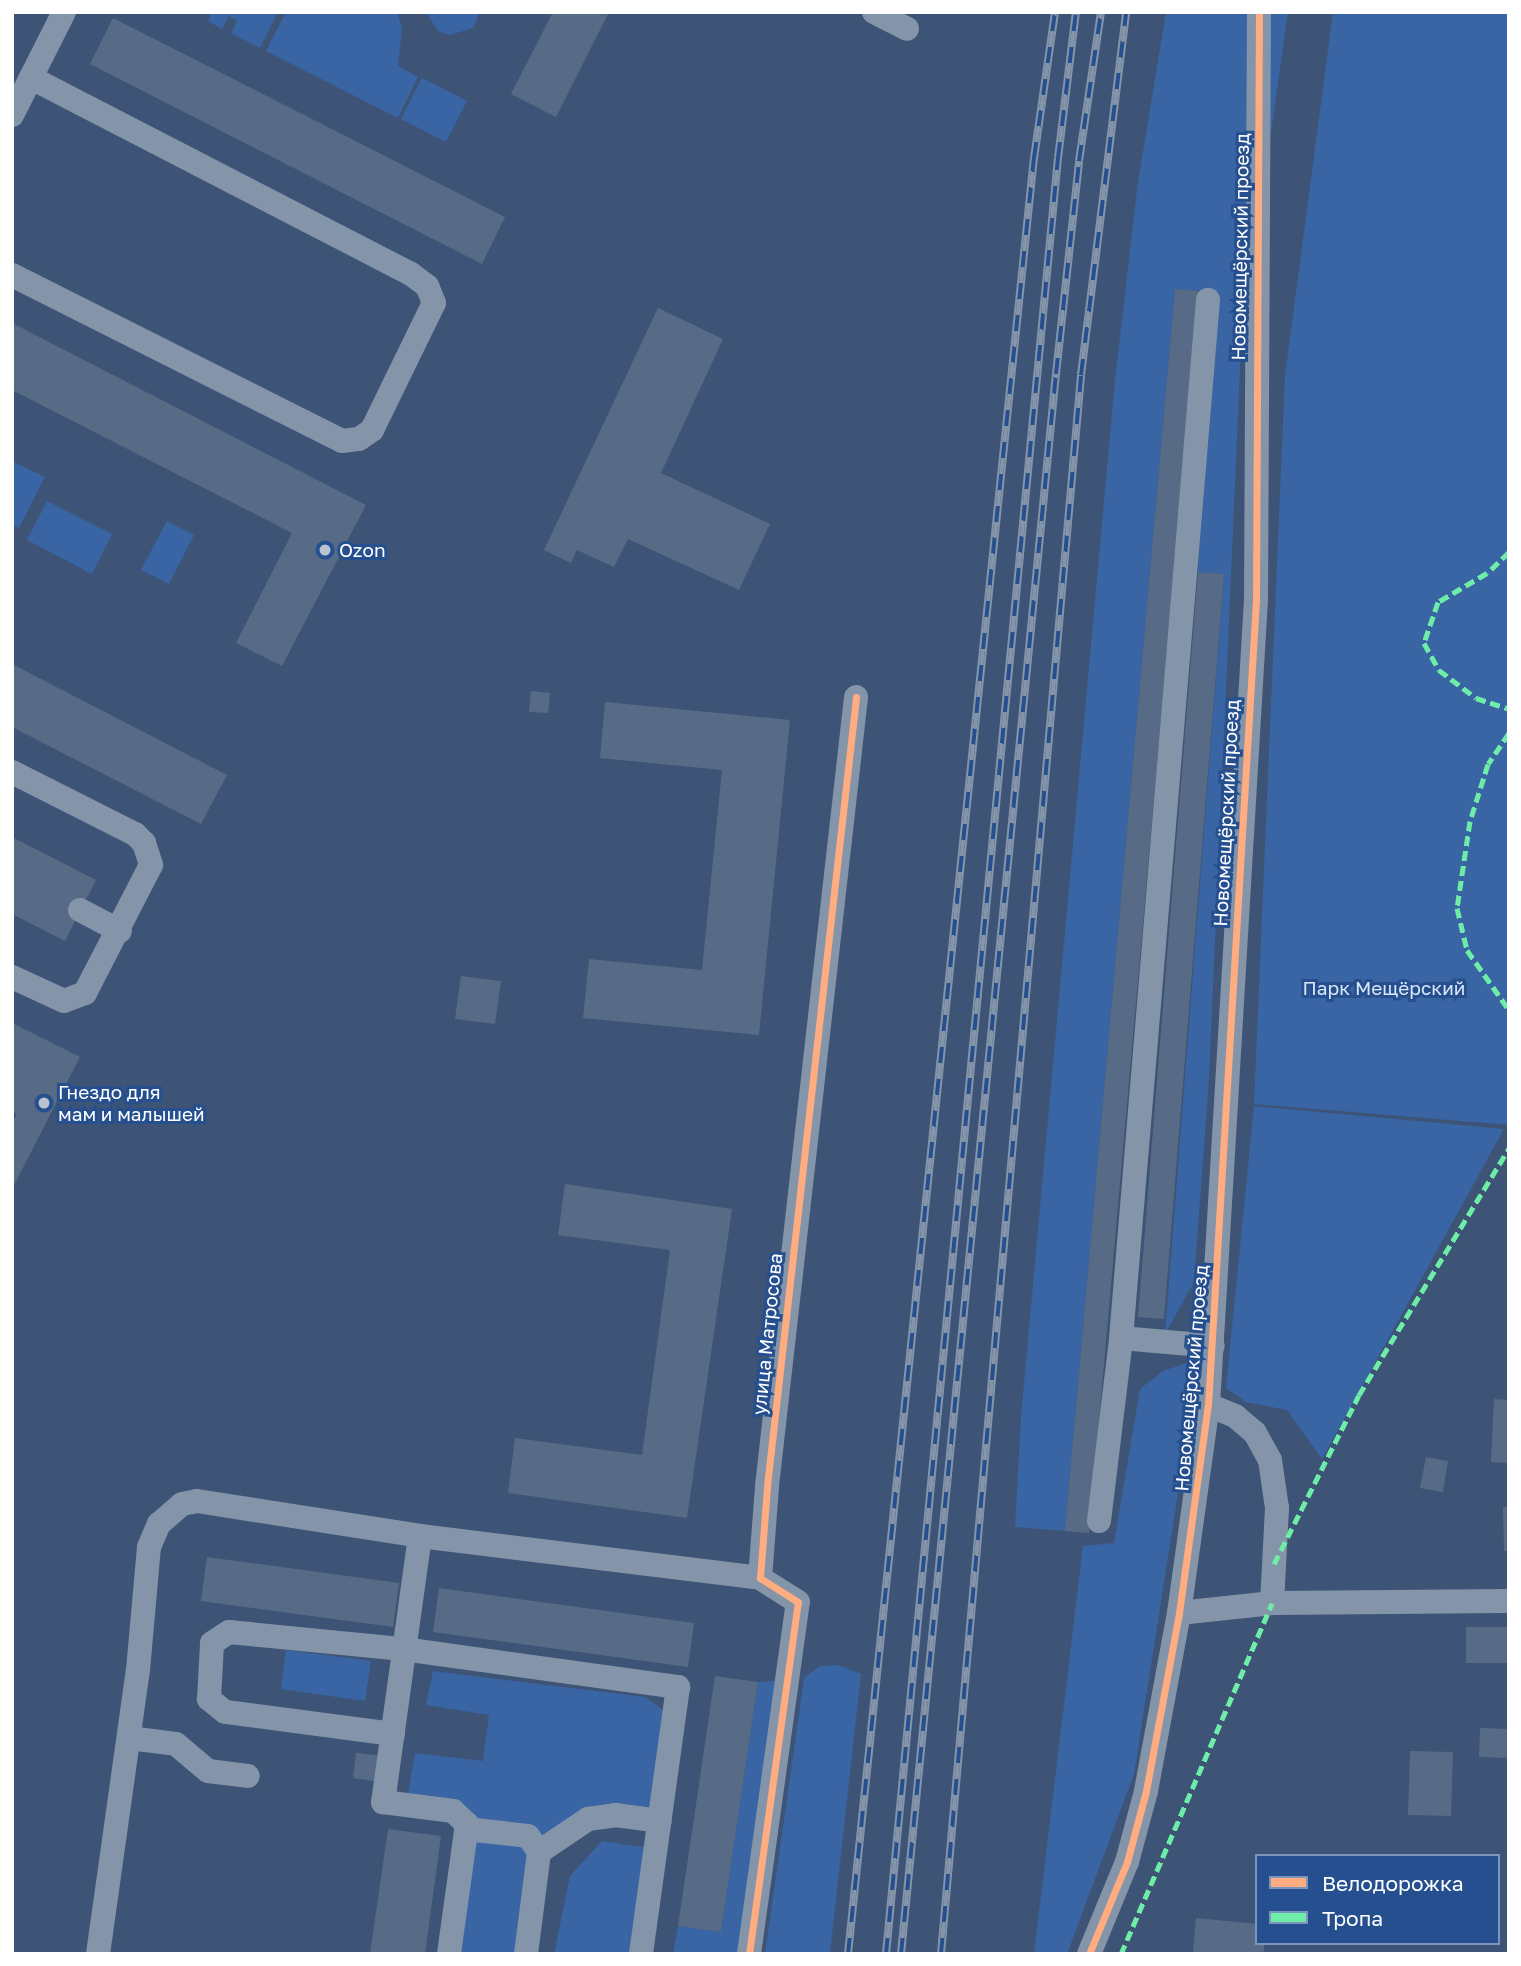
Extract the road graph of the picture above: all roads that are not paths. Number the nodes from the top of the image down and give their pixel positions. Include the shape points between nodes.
1 (64, 12) edge
2 (874, 12) edge
3 (1259, 12) edge
4 (907, 29) dead end
5 (31, 78) junction
6 (12, 115) edge
7 (12, 275) edge
8 (1208, 300) dead end
9 (856, 697) dead end
10 (12, 772) edge
11 (80, 910) dead end
12 (120, 931) junction
13 (12, 978) edge
14 (1121, 1338) junction
15 (1213, 1346) junction
16 (1208, 1405) junction
17 (1099, 1521) dead end
18 (420, 1536) junction
19 (760, 1578) junction
20 (1509, 1601) edge
21 (1272, 1603) junction
22 (1179, 1614) junction
23 (403, 1649) junction
24 (393, 1734) junction
25 (129, 1738) junction
26 (248, 1776) dead end
27 (660, 1821) junction
28 (466, 1829) junction
29 (539, 1852) junction
30 (98, 1954) edge
31 (449, 1954) edge
32 (526, 1954) edge
33 (641, 1954) edge
34 (749, 1954) edge
35 (1089, 1954) edge

1 - 5 street
2 - 4 street
3 - 15 street, Новомещёрский проезд via 1256,600
5 - 6 street
5 - 7 street via 411,274 427,286 434,303 372,430 359,439 342,441
8 - 14 street
9 - 19 street, улица Матросова via 766,1486
10 - 12 street via 144,843 151,865
11 - 12 street
12 - 13 street via 93,984 75,999 51,997
14 - 15 street
14 - 17 street
15 - 16 street, Новомещёрский проезд
16 - 21 street via 1235,1416 1255,1433 1270,1460 1277,1508
16 - 22 street, Новомещёрский проезд
18 - 19 street
18 - 23 street
18 - 25 street via 197,1501 169,1513 149,1547
19 - 34 street via 798,1602
20 - 21 street
21 - 22 street
22 - 35 street, Новомещёрский проезд via 1146,1791 1127,1862
23 - 24 street
23 - 24 street via 229,1632 212,1643 209,1699 225,1712
23 - 27 street via 678,1687
24 - 28 street via 383,1802 453,1811 467,1824
25 - 26 street via 176,1744 208,1772
25 - 30 street
27 - 29 street via 615,1815 588,1819
27 - 33 street
28 - 29 street via 528,1836
28 - 31 street
29 - 32 street

